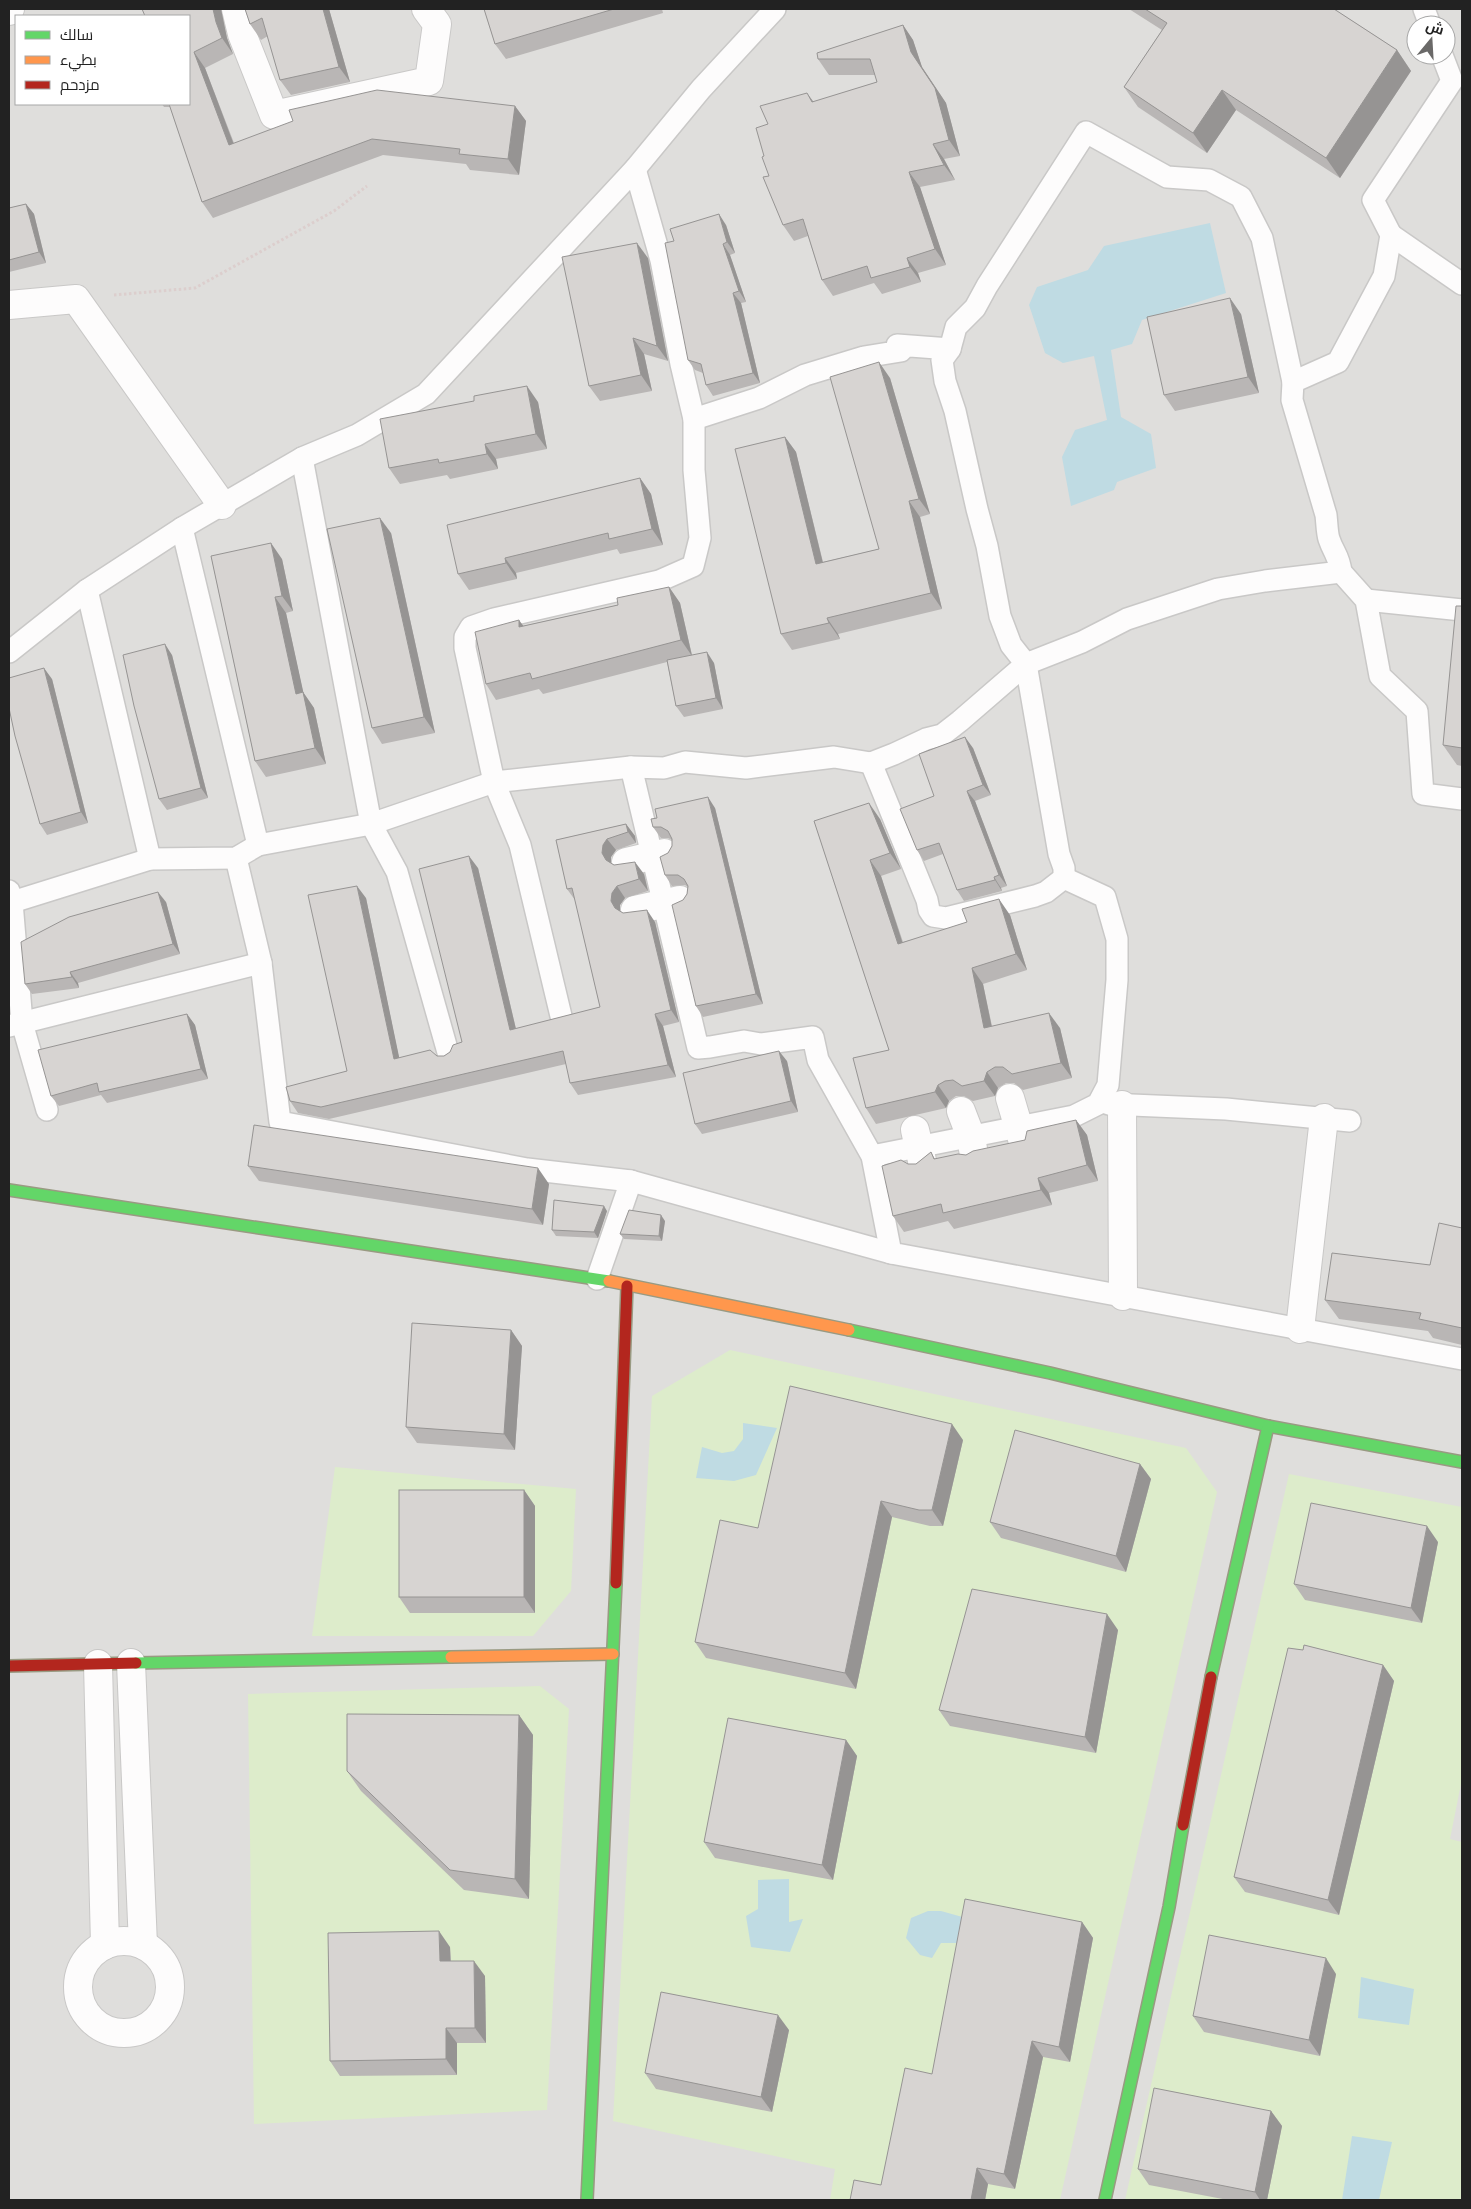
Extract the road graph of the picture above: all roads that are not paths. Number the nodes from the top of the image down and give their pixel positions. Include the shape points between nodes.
1 (236, 9) edge
2 (426, 9) edge
3 (775, 9) edge
4 (1446, 65) edge
5 (635, 169) junction
6 (1391, 235) junction
7 (1462, 284) edge
8 (9, 305) edge
9 (950, 349) junction
10 (1293, 382) junction
11 (694, 419) junction
12 (302, 458) junction
13 (222, 505) junction
14 (182, 528) junction
15 (1341, 572) junction
16 (87, 590) junction
17 (1366, 600) junction
18 (1462, 610) edge
19 (9, 652) edge
20 (1026, 664) junction
21 (871, 762) junction
22 (631, 767) junction
23 (494, 782) junction
24 (1462, 799) edge
25 (371, 824) junction
26 (258, 845) junction
27 (658, 854) junction
28 (236, 858) junction
29 (150, 859) junction
30 (626, 862) edge
31 (1064, 878) junction
32 (10, 899) edge
33 (672, 902) junction
34 (636, 910) edge
35 (261, 963) junction
36 (561, 1016) edge
37 (16, 1024) edge
38 (449, 1056) edge
39 (1010, 1098) edge
40 (1110, 1104) junction
41 (47, 1110) dead end
42 (961, 1111) edge
43 (1337, 1120) joint
44 (1020, 1135) junction
45 (973, 1146) junction
46 (872, 1156) junction
47 (631, 1182) junction
48 (9, 1190) edge
49 (891, 1253) junction
50 (597, 1279) junction
51 (627, 1286) junction
52 (1124, 1296) junction
53 (1300, 1329) junction
54 (1462, 1359) edge
55 (1268, 1426) junction
56 (1462, 1462) edge
57 (613, 1654) junction
58 (131, 1663) junction
59 (98, 1664) junction
60 (9, 1666) edge
61 (143, 1944) junction
62 (105, 1945) junction
63 (588, 2200) edge
64 (1105, 2200) edge

1 - 2 street via 242,34 274,116 429,81 438,24
3 - 5 lane via 701,89
4 - 6 lane via 1452,81 1373,200
5 - 11 lane via 661,260
5 - 12 lane via 426,394 357,435
6 - 7 lane
6 - 10 lane via 1384,276 1338,362
8 - 13 street via 76,299
9 - 10 lane via 956,327 976,308 1086,132 1167,177 1209,180 1241,197 1262,238
9 - 11 lane via 897,345 901,351 864,357 805,375 759,398
9 - 20 lane via 942,360 945,381 987,546 1000,616 1010,645
10 - 15 lane via 1292,400 1326,516 1328,537 1340,558
11 - 23 lane via 694,470 700,538 693,566 659,581 494,619 471,627 465,637
12 - 13 lane
12 - 25 lane
13 - 14 lane
14 - 16 lane
14 - 26 lane
15 - 17 lane
15 - 20 lane via 1218,589 1127,619 1082,642
16 - 19 lane
16 - 29 lane
17 - 18 lane
17 - 24 lane via 1380,676 1417,711 1423,794
20 - 21 lane via 942,735
20 - 31 lane
21 - 22 lane via 834,757 746,768 685,762 664,768
21 - 31 lane via 933,916 946,918 1035,896
22 - 23 lane
22 - 27 lane
23 - 25 lane
23 - 36 lane via 520,845
25 - 26 lane
25 - 38 lane via 397,872
26 - 28 lane
27 - 30 street
27 - 33 lane
28 - 29 lane
28 - 35 lane
29 - 32 lane
31 - 40 lane via 1105,897 1117,939 1117,980 1108,1085
32 - 37 lane
33 - 34 street
33 - 46 lane via 698,1048 744,1041 761,1044 813,1037 818,1060
35 - 37 lane
35 - 47 lane via 280,1122 527,1169
37 - 41 lane
39 - 44 street
40 - 43 lane via 1226,1109
40 - 44 lane
40 - 52 street
42 - 45 street
43 - 53 street
44 - 45 lane
45 - 46 lane via 919,1148
46 - 49 lane
47 - 49 lane
47 - 50 lane
48 - 50 street
49 - 52 lane
50 - 51 street
51 - 55 street via 1050,1373
51 - 57 street
52 - 53 lane
53 - 54 lane
55 - 56 street
55 - 64 street via 1223,1618 1194,1758 1169,1908
57 - 58 street
57 - 63 street
58 - 59 street
58 - 61 street
59 - 60 street
59 - 62 street
61 - 62 street via 124,1941
61 - 62 street via 166,1966 171,1981 170,1997 154,2023 125,2034 110,2031 96,2023 85,2012 79,1998 78,1982 82,1967

